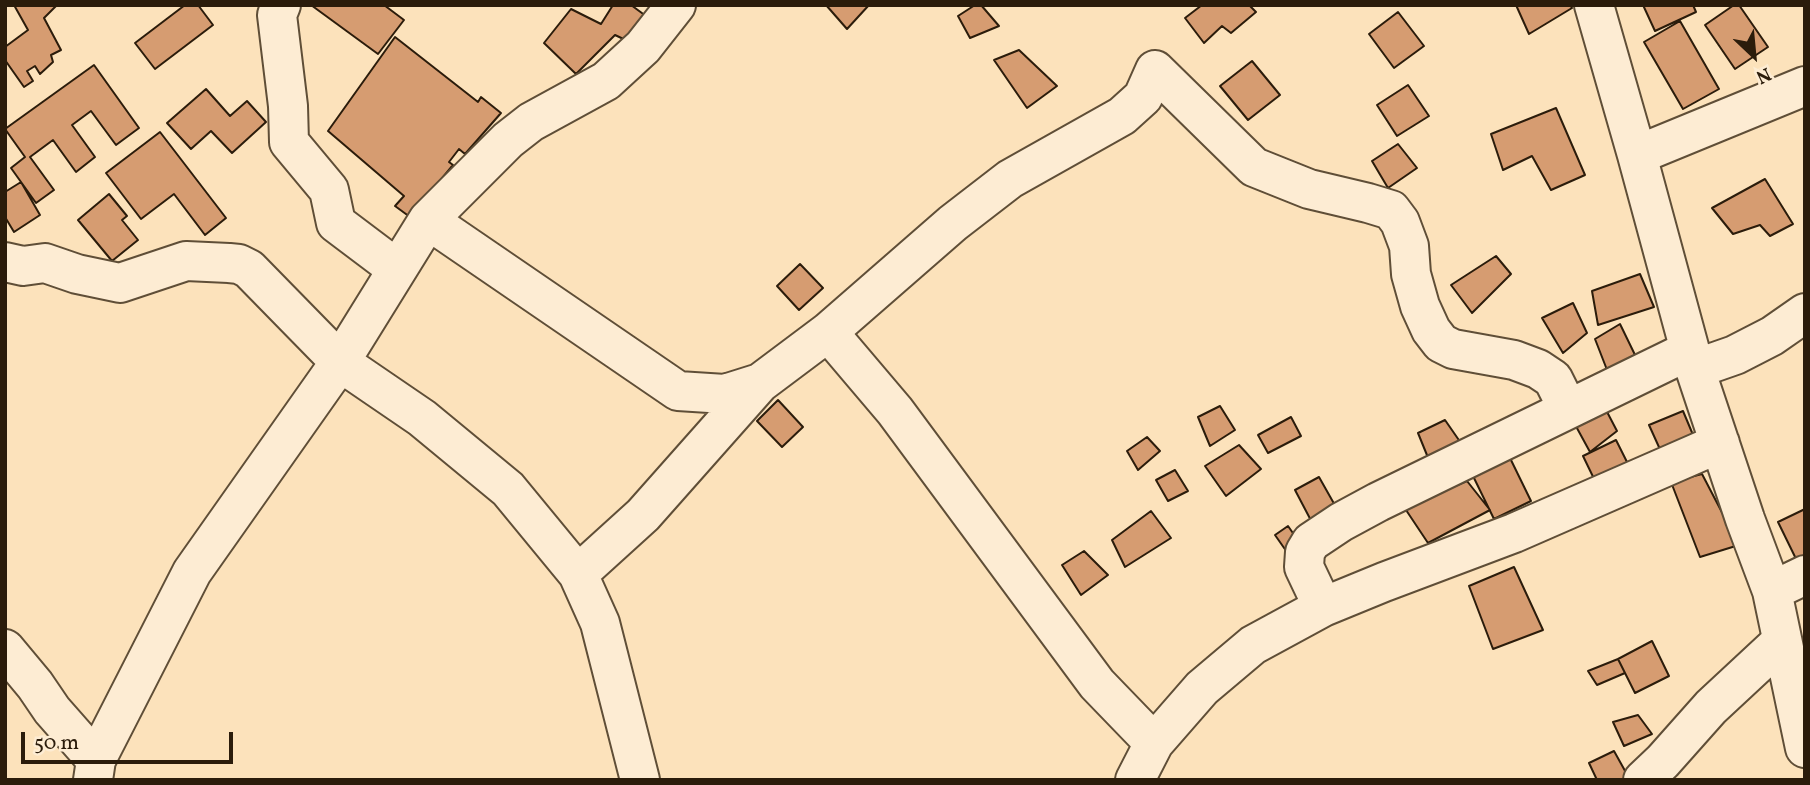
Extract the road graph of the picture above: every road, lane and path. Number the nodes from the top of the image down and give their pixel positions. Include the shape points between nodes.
1 (281, 5) edge
2 (676, 5) edge
3 (1594, 5) edge
4 (1805, 86) edge
5 (1637, 155) junction
6 (428, 220) junction
7 (5, 262) edge
8 (397, 269) junction
9 (1805, 313) edge
10 (828, 331) junction
11 (1692, 359) junction
12 (340, 362) junction
13 (760, 383) junction
14 (1568, 409) junction
15 (1720, 443) junction
16 (578, 574) junction
17 (1788, 583) edge
18 (1323, 607) junction
19 (1782, 641) junction
20 (5, 649) edge
21 (1798, 681) edge
22 (1154, 743) junction
23 (1805, 748) edge
24 (94, 770) edge
25 (640, 780) edge
26 (1135, 780) edge
27 (1643, 780) edge

1 - 8 street via 277,15 289,142 329,190 336,223
2 - 6 street via 606,81 531,122
3 - 5 street
4 - 5 street
5 - 11 street
6 - 8 street
6 - 13 street via 678,391 725,394
7 - 12 street via 45,263 120,283 186,261 239,264
8 - 12 street
9 - 11 street via 1735,355
10 - 13 street
10 - 14 street via 1010,179 1122,116 1143,97 1155,70 1254,167 1309,189 1391,210 1401,222 1409,246 1420,306 1441,343 1538,369 1553,379
10 - 22 street via 895,411 1097,684
11 - 14 street
11 - 15 street
12 - 16 street via 422,418 508,489
12 - 24 street via 192,572
13 - 16 street via 643,514
14 - 18 street via 1378,502 1311,542 1304,567
15 - 17 street via 1745,519
15 - 18 street via 1514,533
16 - 25 street via 600,623
17 - 19 street
18 - 22 street via 1253,645 1202,688
19 - 21 street
19 - 27 street
20 - 24 street
21 - 23 street
22 - 26 street

